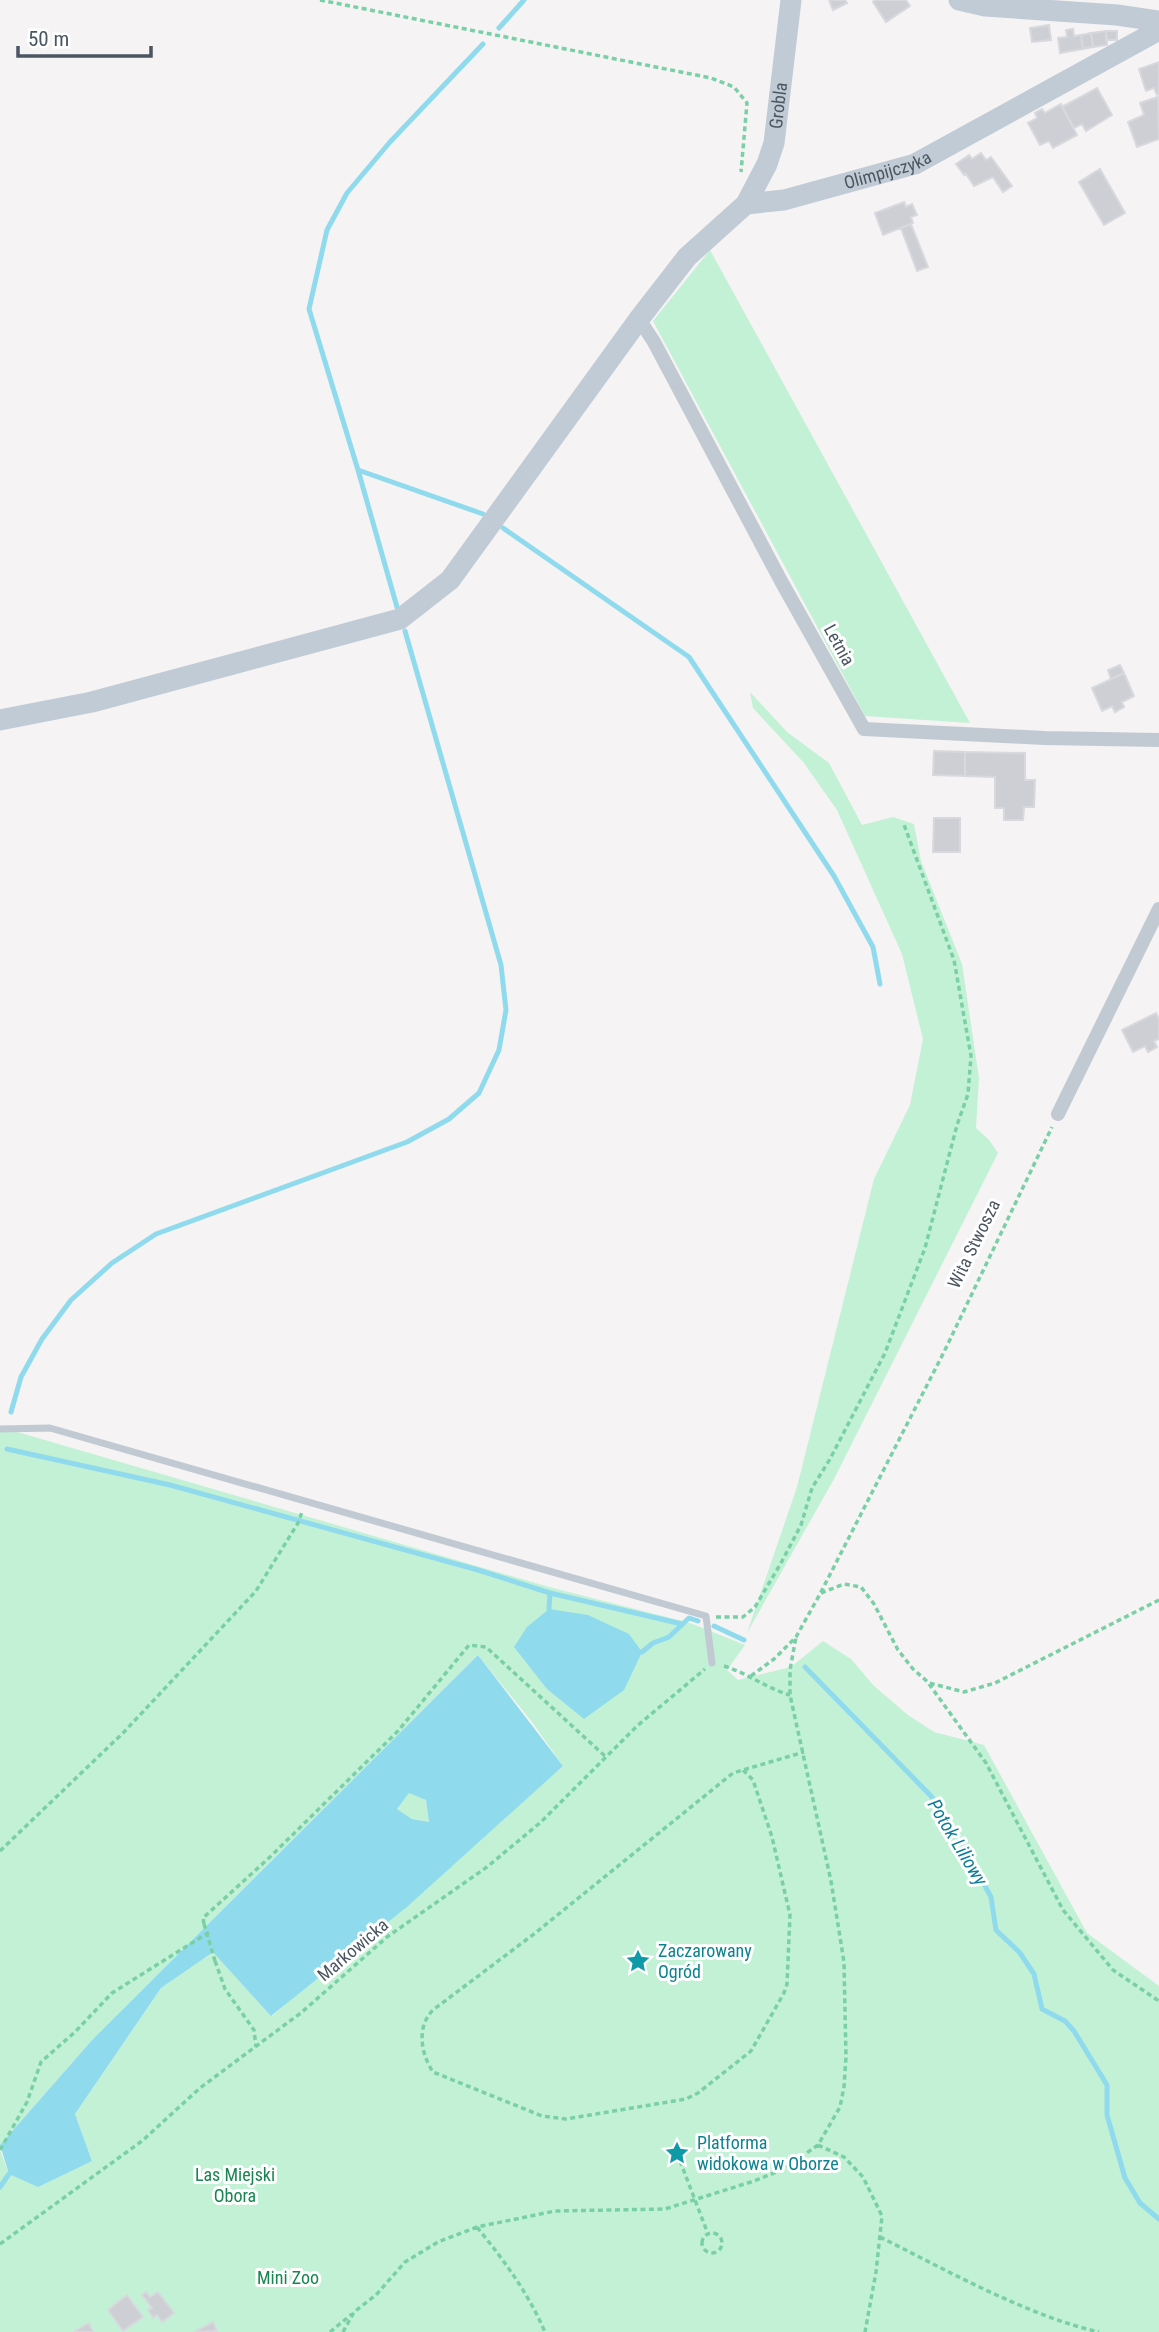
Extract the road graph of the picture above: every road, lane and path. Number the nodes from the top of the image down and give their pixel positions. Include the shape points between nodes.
1 (320, 0) edge
2 (791, 0) edge
3 (958, 0) edge
4 (1159, 21) edge
5 (1159, 30) edge
6 (740, 178) dead end
7 (746, 204) junction
8 (639, 319) junction
9 (0, 720) edge
10 (1159, 740) edge
11 (903, 822) dead end
12 (1159, 909) edge
13 (1058, 1114) joint
14 (0, 1429) edge
15 (302, 1512) dead end
16 (820, 1594) junction
17 (1159, 1601) edge
18 (706, 1616) junction
19 (796, 1637) junction
20 (712, 1663) junction
21 (751, 1676) junction
22 (929, 1684) junction
23 (790, 1695) junction
24 (804, 1752) junction
25 (606, 1757) junction
26 (743, 1770) junction
27 (0, 1851) edge
28 (211, 1931) dead end
29 (1159, 2001) edge
30 (256, 2047) junction
31 (818, 2145) junction
32 (0, 2150) edge
33 (677, 2153) dead end
34 (696, 2201) junction
35 (477, 2227) junction
36 (708, 2234) junction
37 (880, 2237) junction
38 (0, 2244) edge
39 (354, 2312) junction
40 (330, 2332) edge
41 (343, 2332) edge
42 (545, 2332) edge
43 (864, 2332) edge
44 (1099, 2332) edge

1 - 6 path via 711,78 734,87 747,103
2 - 7 street, Grobla via 774,143
3 - 4 street
5 - 7 street, Olimpijczyka via 915,164 784,200
7 - 8 street via 687,257
8 - 9 street via 450,580 400,619 92,702
8 - 10 street, Letnia via 864,729
11 - 18 path via 954,960 971,1056 968,1094 925,1248 885,1353 812,1488 801,1525 755,1607 743,1617
12 - 13 street
13 - 16 path, Wita Stwosza via 944,1352
14 - 18 lane via 50,1428
15 - 27 path via 256,1591 124,1732
16 - 19 path, Wita Stwosza
16 - 22 path via 844,1584 861,1587 898,1650
17 - 22 path via 995,1683 964,1692
18 - 20 lane
19 - 21 path
19 - 23 path
20 - 21 path
20 - 25 path, Markowicka
21 - 23 path
22 - 29 path via 986,1763 1063,1910 1113,1970
23 - 24 path
24 - 26 path
24 - 31 path via 844,1962 844,2087 840,2107
25 - 30 path, Markowicka via 505,1853 387,1937
25 - 30 path, bridge via 486,1647 469,1644 398,1731 203,1918 225,1989 254,2030
26 - 26 path via 753,1780 772,1837 790,1915 787,1984 751,2051 686,2099 566,2119 542,2116 433,2072 422,2046 424,2021 433,2010 733,1773
28 - 32 path via 112,1993 41,2062 27,2102
30 - 38 path, Markowicka via 200,2088 142,2141
31 - 34 path via 784,2169
31 - 37 path via 844,2157 863,2177 882,2216
33 - 34 path
34 - 35 path via 665,2209 555,2211
34 - 36 path
35 - 39 path via 438,2242 405,2262
35 - 42 path via 532,2301
36 - 36 path via 721,2240 715,2252 703,2248
37 - 43 path
37 - 44 path via 1024,2306
39 - 40 path
39 - 41 path

